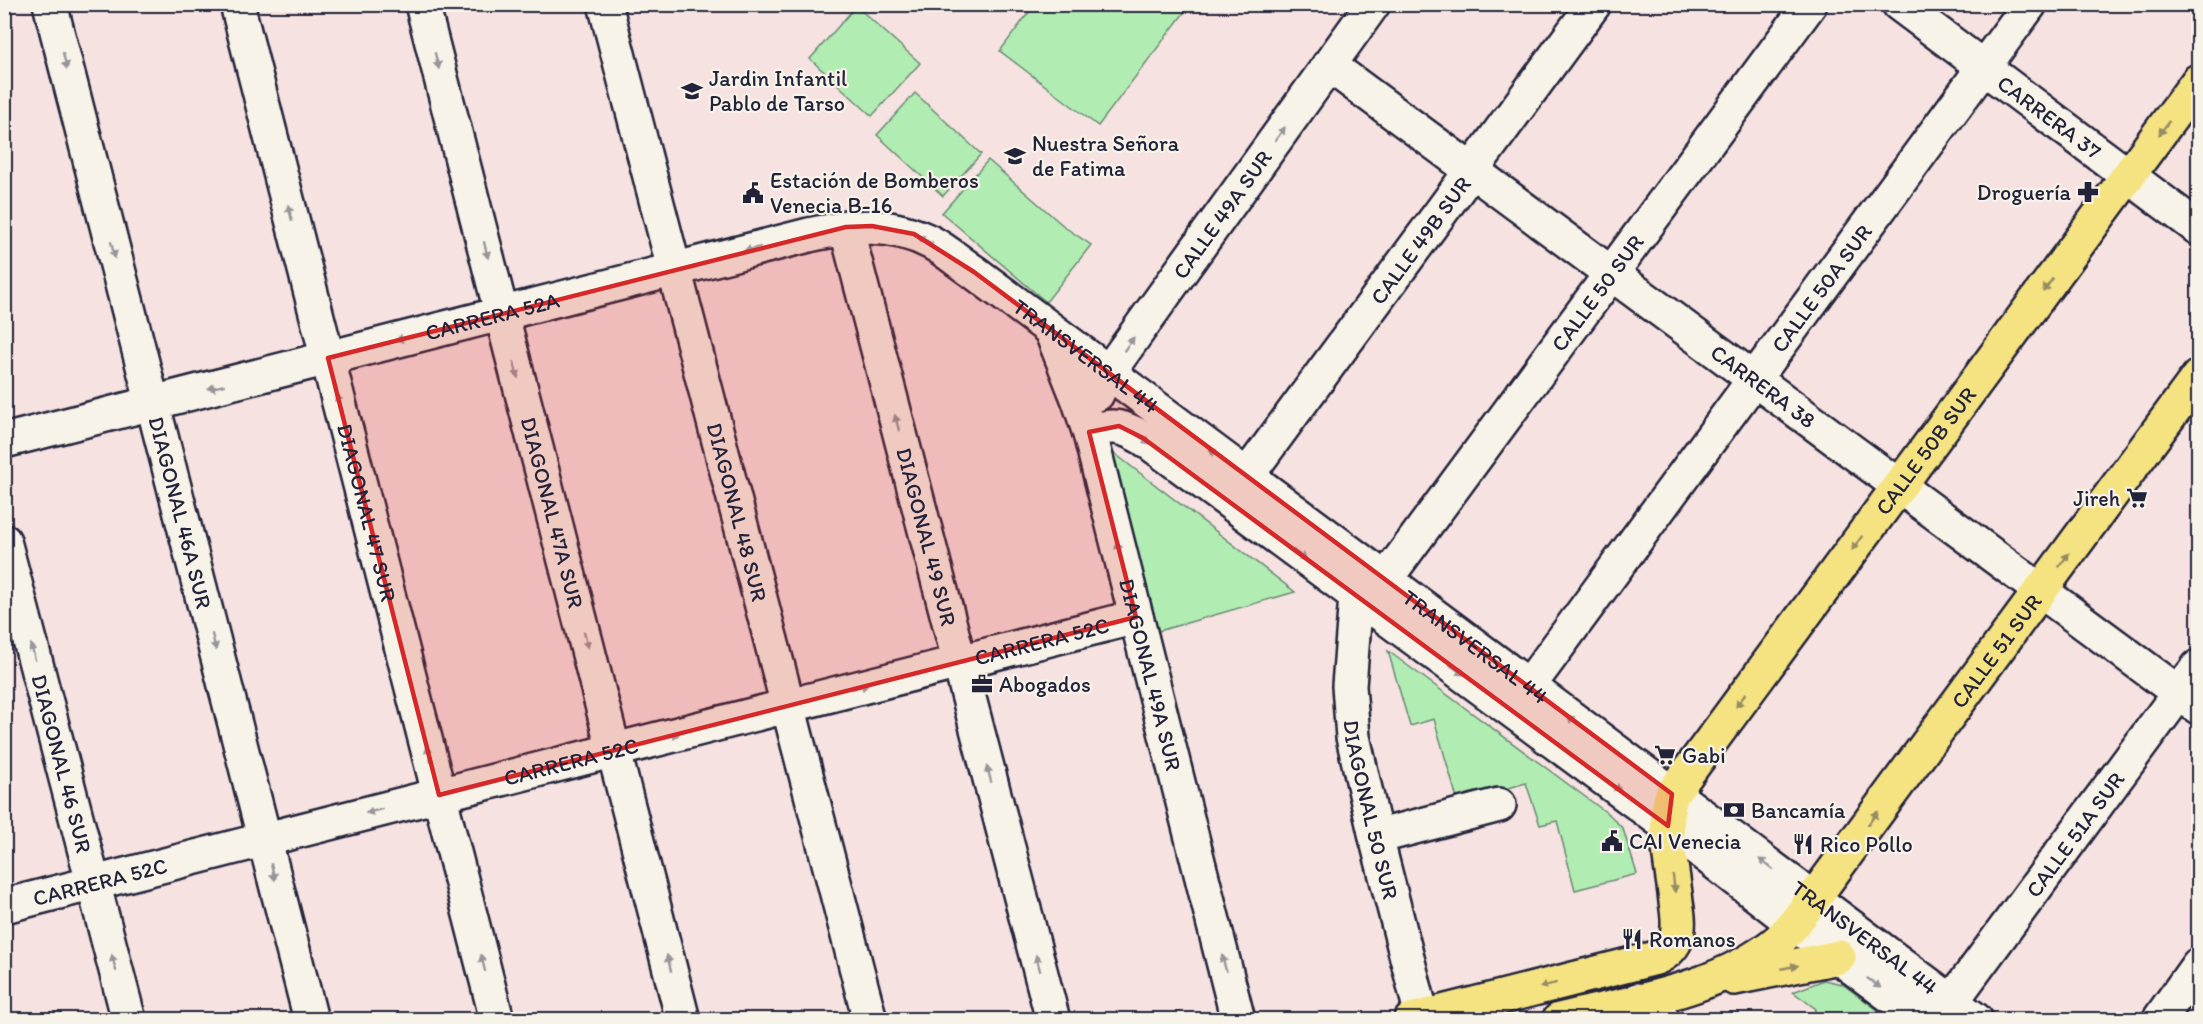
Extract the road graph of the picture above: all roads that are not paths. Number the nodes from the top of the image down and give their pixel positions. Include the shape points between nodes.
1 (50, 4) edge
2 (237, 4) edge
3 (422, 4) edge
4 (605, 4) edge
5 (1374, 4) edge
6 (1594, 4) edge
7 (1810, 4) edge
8 (1899, 4) edge
9 (2030, 4) edge
10 (1329, 65) junction
11 (1983, 68) junction
12 (2199, 81) edge
13 (1472, 170) junction
14 (2128, 176) junction
15 (846, 227) junction
16 (2199, 228) edge
17 (674, 269) junction
18 (974, 272) joint
19 (1611, 274) junction
20 (502, 314) junction
21 (1051, 331) junction
22 (328, 358) junction
23 (1108, 374) junction
24 (2199, 377) edge
25 (1755, 379) junction
26 (153, 403) junction
27 (1090, 434) junction
28 (4, 441) edge
29 (1246, 477) junction
30 (1899, 486) junction
31 (4, 541) edge
32 (1384, 580) junction
33 (2041, 590) junction
34 (1356, 596) junction
35 (1136, 617) junction
36 (960, 662) junction
37 (1528, 687) junction
38 (2192, 689) edge
39 (788, 706) junction
40 (614, 750) junction
41 (1672, 794) junction
42 (440, 795) junction
43 (1499, 805) dead end
44 (1668, 826) junction
45 (1376, 837) junction
46 (265, 839) junction
47 (93, 883) junction
48 (4, 906) edge
49 (1804, 911) junction
50 (1839, 957) junction
51 (2199, 965) edge
52 (1691, 986) junction
53 (1636, 1000) junction
54 (1964, 1010) edge
55 (1418, 1019) edge
56 (129, 1020) edge
57 (311, 1020) edge
58 (497, 1020) edge
59 (683, 1020) edge
60 (870, 1020) edge
61 (1053, 1020) edge
62 (1238, 1020) edge
63 (1559, 1020) edge
64 (1663, 1020) edge
65 (1923, 1020) edge
66 (2159, 1020) edge

1 -> 26 street, DIAGONAL 46A SUR
22 -> 2 street, DIAGONAL 47 SUR
3 -> 20 street, DIAGONAL 47A SUR
4 - 17 street, DIAGONAL 48 SUR
5 - 10 street, CALLE 49A SUR
6 - 13 street, CALLE 49B SUR
7 - 19 street, CALLE 50 SUR
8 - 11 street, CARRERA 37
9 - 11 street, CALLE 50A SUR
10 - 13 street, CARRERA 38
23 -> 10 street, CALLE 49A SUR
11 - 14 street, CARRERA 37
11 - 25 street, CALLE 50A SUR
12 -> 14 main road, CALLE 50B SUR
13 - 19 street, CARRERA 38
13 - 29 street, CALLE 49B SUR
14 - 16 street, CARRERA 37
14 -> 30 main road, CALLE 50B SUR
15 -> 17 street, CARRERA 52A
18 -> 15 street, CARRERA 52A via 914,234 872,226
36 -> 15 street, DIAGONAL 49 SUR
17 - 20 street, CARRERA 52A
17 - 39 street, DIAGONAL 48 SUR
18 - 21 street, TRANSVERSAL 44
19 - 25 street, CARRERA 38
19 - 32 street, CALLE 50 SUR
20 -> 22 street, CARRERA 52A
20 -> 40 street, DIAGONAL 47A SUR
21 - 23 street, TRANSVERSAL 44
21 - 27 street, DIAGONAL 49A SUR
22 -> 26 street, CARRERA 52A
42 -> 22 street, DIAGONAL 47 SUR
23 - 27 street, CALLE 49A SUR via 1096,398
29 -> 23 street, TRANSVERSAL 44
33 -> 24 main road, CALLE 51 SUR
25 - 30 street, CARRERA 38
25 - 37 street, CALLE 50A SUR
26 - 28 street, CARRERA 52A
26 -> 46 street, DIAGONAL 46A SUR
27 -> 34 street, TRANSVERSAL 44 via 1119,426 1143,438
35 -> 27 street, DIAGONAL 49A SUR
29 - 32 street, TRANSVERSAL 44
30 - 33 street, CARRERA 38
30 -> 41 main road, CALLE 50B SUR
47 -> 31 street, DIAGONAL 46 SUR
32 - 37 street, TRANSVERSAL 44
33 - 38 street, CARRERA 38
49 -> 33 main road, CALLE 51 SUR
34 -> 44 street, TRANSVERSAL 44
34 - 45 street, DIAGONAL 50 SUR via 1350,708
35 - 36 street, CARRERA 52C
62 -> 35 street, DIAGONAL 49A SUR
39 -> 36 street, CARRERA 52C
61 -> 36 street, DIAGONAL 49 SUR
41 -> 37 street, TRANSVERSAL 44
38 - 54 street, CALLE 51A SUR
40 -> 39 street, CARRERA 52C
39 - 60 street, DIAGONAL 48 SUR
40 - 42 street, CARRERA 52C
59 -> 40 street, DIAGONAL 47A SUR
41 - 44 main road, CALLE 50B SUR
49 -> 41 street, TRANSVERSAL 44
42 -> 46 street, CARRERA 52C
58 -> 42 street, DIAGONAL 47 SUR
43 - 45 street
44 - 49 street, TRANSVERSAL 44
44 -> 55 main road, CALLE 50B SUR via 1678,930 1671,948 1664,954
45 - 55 street, DIAGONAL 50 SUR
46 - 47 street, CARRERA 52C
46 -> 57 street, DIAGONAL 46A SUR
47 - 48 street, CARRERA 52C
56 -> 47 street, DIAGONAL 46 SUR
49 - 50 street, TRANSVERSAL 44
49 - 52 main road, CALLE 51 SUR via 1780,939 1755,957
49 - 54 street, TRANSVERSAL 44
52 -> 50 main road
50 -> 65 street, TRANSVERSAL 44
51 - 66 street
52 - 53 main road
53 - 63 main road
53 - 64 street

